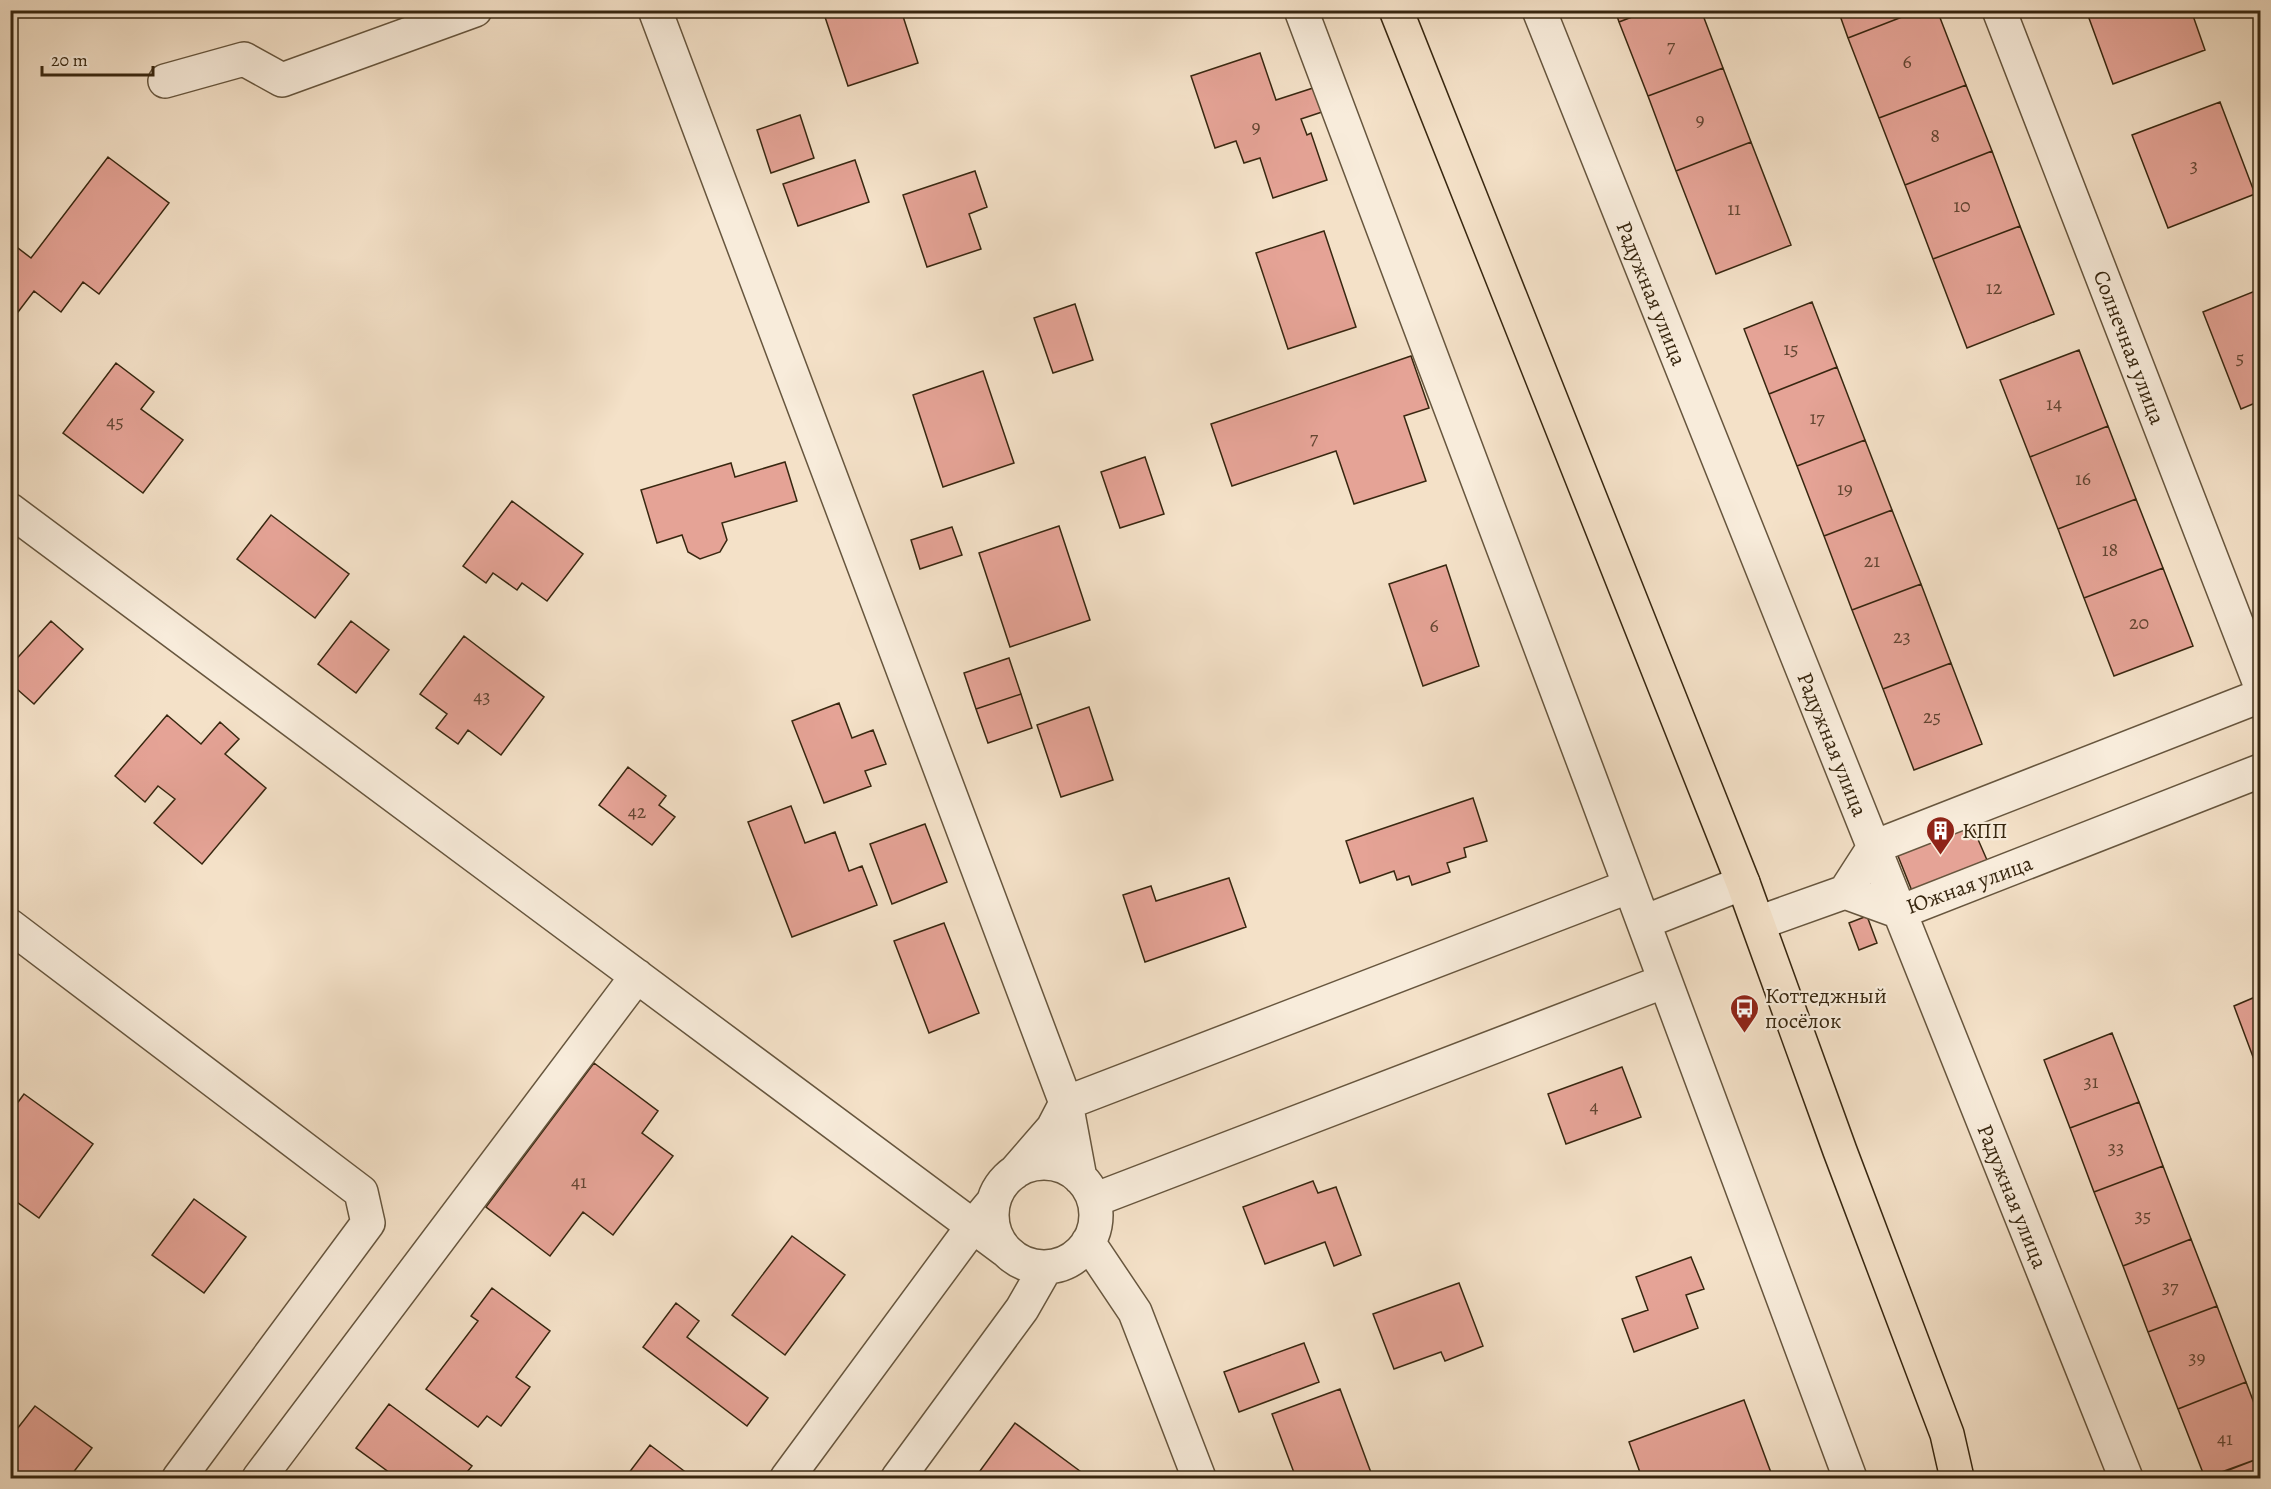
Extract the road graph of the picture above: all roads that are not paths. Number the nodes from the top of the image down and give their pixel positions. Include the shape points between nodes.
1 (475, 10) edge
2 (655, 10) edge
3 (1301, 10) edge
4 (1396, 10) edge
5 (1539, 10) edge
6 (2000, 10) edge
7 (165, 81) dead end
8 (10, 510) edge
9 (2260, 684) edge
10 (2260, 696) edge
11 (2260, 771) edge
12 (1874, 847) junction
13 (1743, 883) junction
14 (1630, 886) junction
15 (1845, 892) junction
16 (1900, 912) junction
17 (1644, 922) junction
18 (1758, 923) junction
19 (10, 926) edge
20 (637, 976) junction
21 (1665, 981) junction
22 (1066, 1103) junction
23 (1014, 1173) junction
24 (1087, 1189) junction
25 (983, 1214) junction
26 (1088, 1242) junction
27 (1046, 1267) junction
28 (179, 1479) edge
29 (259, 1479) edge
30 (786, 1479) edge
31 (898, 1479) edge
32 (1199, 1479) edge
33 (1850, 1479) edge
34 (1957, 1479) edge
35 (2126, 1479) edge

1 - 7 street via 282,80 244,59
2 - 22 street
3 - 14 street
4 - 13 main road
5 - 12 street, Радужная улица
6 - 9 street, Солнечная улица
8 - 20 street
10 - 12 street
11 - 16 street, Южная улица
12 - 15 street
12 - 16 street, Радужная улица
13 - 17 street
13 - 18 main road
14 - 17 street
14 - 22 street
15 - 16 street, Южная улица
15 - 18 street
16 - 35 street, Радужная улица
17 - 21 street
18 - 34 main road via 1947,1434
19 - 28 street via 361,1192 368,1223
20 - 25 street
20 - 29 street
21 - 24 street
21 - 33 street
22 - 23 street via 1053,1128
22 - 24 street
23 - 24 street via 1048,1164 1066,1168
23 - 25 street
24 - 26 street via 1096,1214
25 - 27 street via 992,1219 1005,1250 1030,1266
25 - 30 street
26 - 27 street via 1070,1260
26 - 32 street via 1135,1312
27 - 31 street via 1022,1309

